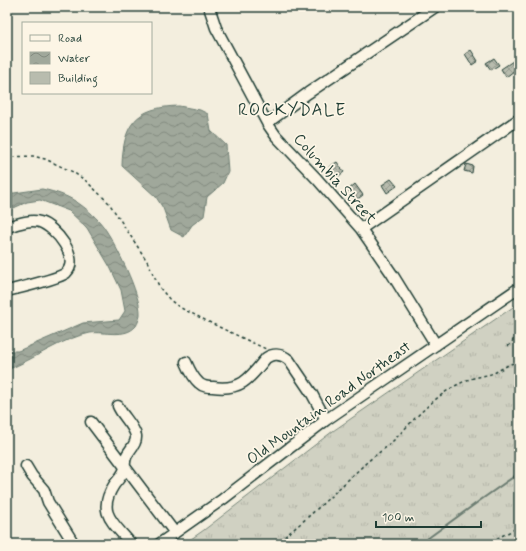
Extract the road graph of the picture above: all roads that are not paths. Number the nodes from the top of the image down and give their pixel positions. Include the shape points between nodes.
1 (209, 7) edge
2 (435, 7) edge
3 (519, 119) edge
4 (267, 123) junction
5 (7, 227) edge
6 (361, 229) junction
7 (519, 288) edge
8 (7, 291) edge
9 (436, 344) junction
10 (186, 362) dead end
11 (118, 406) dead end
12 (326, 420) junction
13 (92, 422) dead end
14 (26, 466) dead end
15 (126, 467) junction
16 (175, 533) junction
17 (74, 544) edge
18 (131, 544) edge
19 (159, 544) edge

1 - 4 street, Columbia Street via 216,28
2 - 4 street
3 - 6 street
4 - 6 street, Columbia Street
5 - 8 street via 29,221 47,226 62,241 71,260 68,270 60,276
6 - 9 street, Columbia Street
7 - 9 street, Old Mountain Road Northeast
9 - 12 street, Old Mountain Road Northeast
10 - 12 street via 200,384 229,388 248,380 270,355 285,356 312,394
11 - 15 street via 136,435 136,440 125,457
12 - 16 street, Old Mountain Road Northeast
13 - 15 street
14 - 17 street via 44,490 48,502
15 - 16 street
15 - 18 street via 109,494 106,508 109,517
16 - 19 street, Old Mountain Road Northeast

